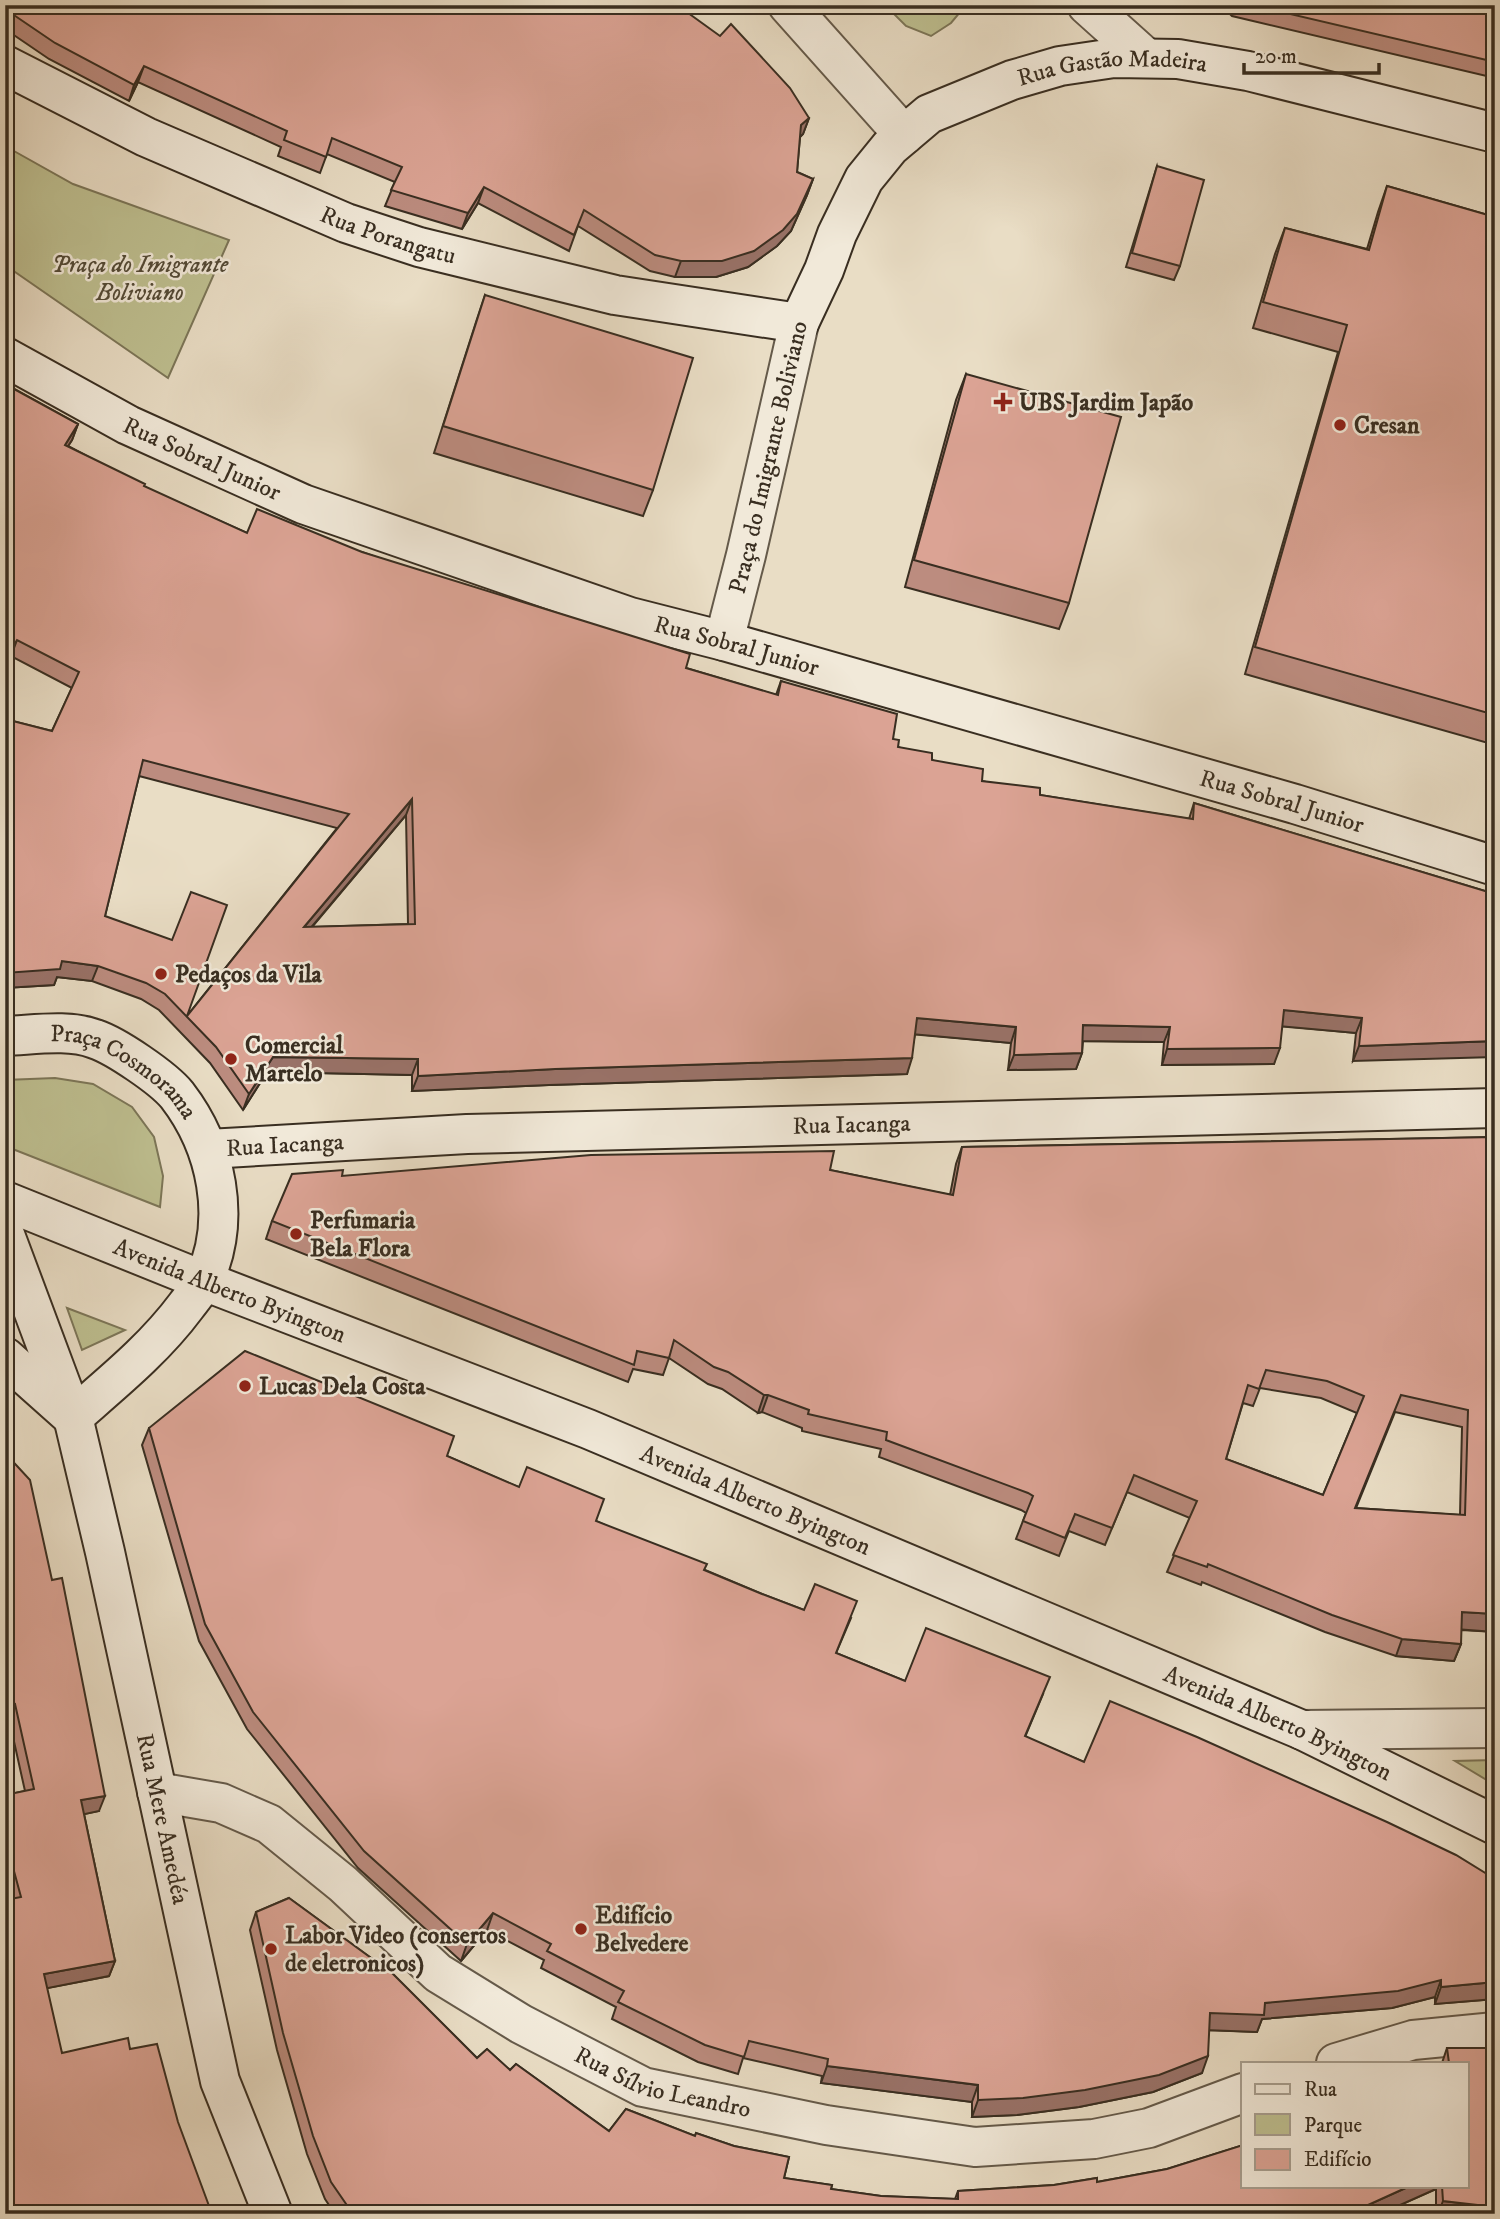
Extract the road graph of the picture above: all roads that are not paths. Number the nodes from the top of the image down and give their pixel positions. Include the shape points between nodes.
1 (788, 5) edge
2 (1087, 5) edge
3 (1146, 58) junction
4 (5, 65) edge
5 (1495, 133) edge
6 (904, 135) junction
7 (799, 323) junction
8 (5, 357) edge
9 (724, 641) junction
10 (1495, 866) edge
11 (5, 1036) edge
12 (1495, 1108) edge
13 (208, 1149) junction
14 (5, 1201) edge
15 (5, 1235) edge
16 (204, 1282) junction
17 (5, 1357) edge
18 (73, 1417) junction
19 (1495, 1728) edge
20 (1302, 1730) junction
21 (157, 1792) junction
22 (1495, 1825) edge
23 (1495, 2032) edge
24 (1339, 2062) edge
25 (1241, 2094) edge
26 (273, 2214) edge

1 - 6 street
2 - 3 street
3 - 5 street, Rua Gastão Madeira via 1248,71
3 - 6 street, Rua Gastão Madeira via 1060,66 1012,80 929,114
4 - 7 street, Rua Porangatu via 146,137 346,223 407,243 615,295
6 - 7 street, Praça do Imigrante Boliviano via 864,179
7 - 9 street, Praça do Imigrante Boliviano
8 - 9 street, Rua Sobral Junior via 128,425 303,503 630,617
9 - 10 street, Rua Sobral Junior
11 - 13 street, Praça Cosmorama via 67,1034 93,1038 127,1054 176,1094
12 - 13 street, Rua Iacanga via 467,1135
13 - 16 street, Praça Cosmorama via 218,1192 218,1227
14 - 16 street, Avenida Alberto Byington
15 - 18 street, Rua Mere Amedéa
16 - 18 street via 166,1333
16 - 20 street, Avenida Alberto Byington via 588,1429
17 - 18 street
18 - 21 street, Rua Mere Amedéa
19 - 20 street
20 - 22 street, Avenida Alberto Byington
21 - 25 street, Rua Sílvio Leandro via 221,1802 269,1824 343,1884 438,1973 521,2024 643,2087 826,2125 975,2147 1149,2128
21 - 26 street, Rua Mere Amedéa via 220,2081
23 - 24 street via 1413,2040

